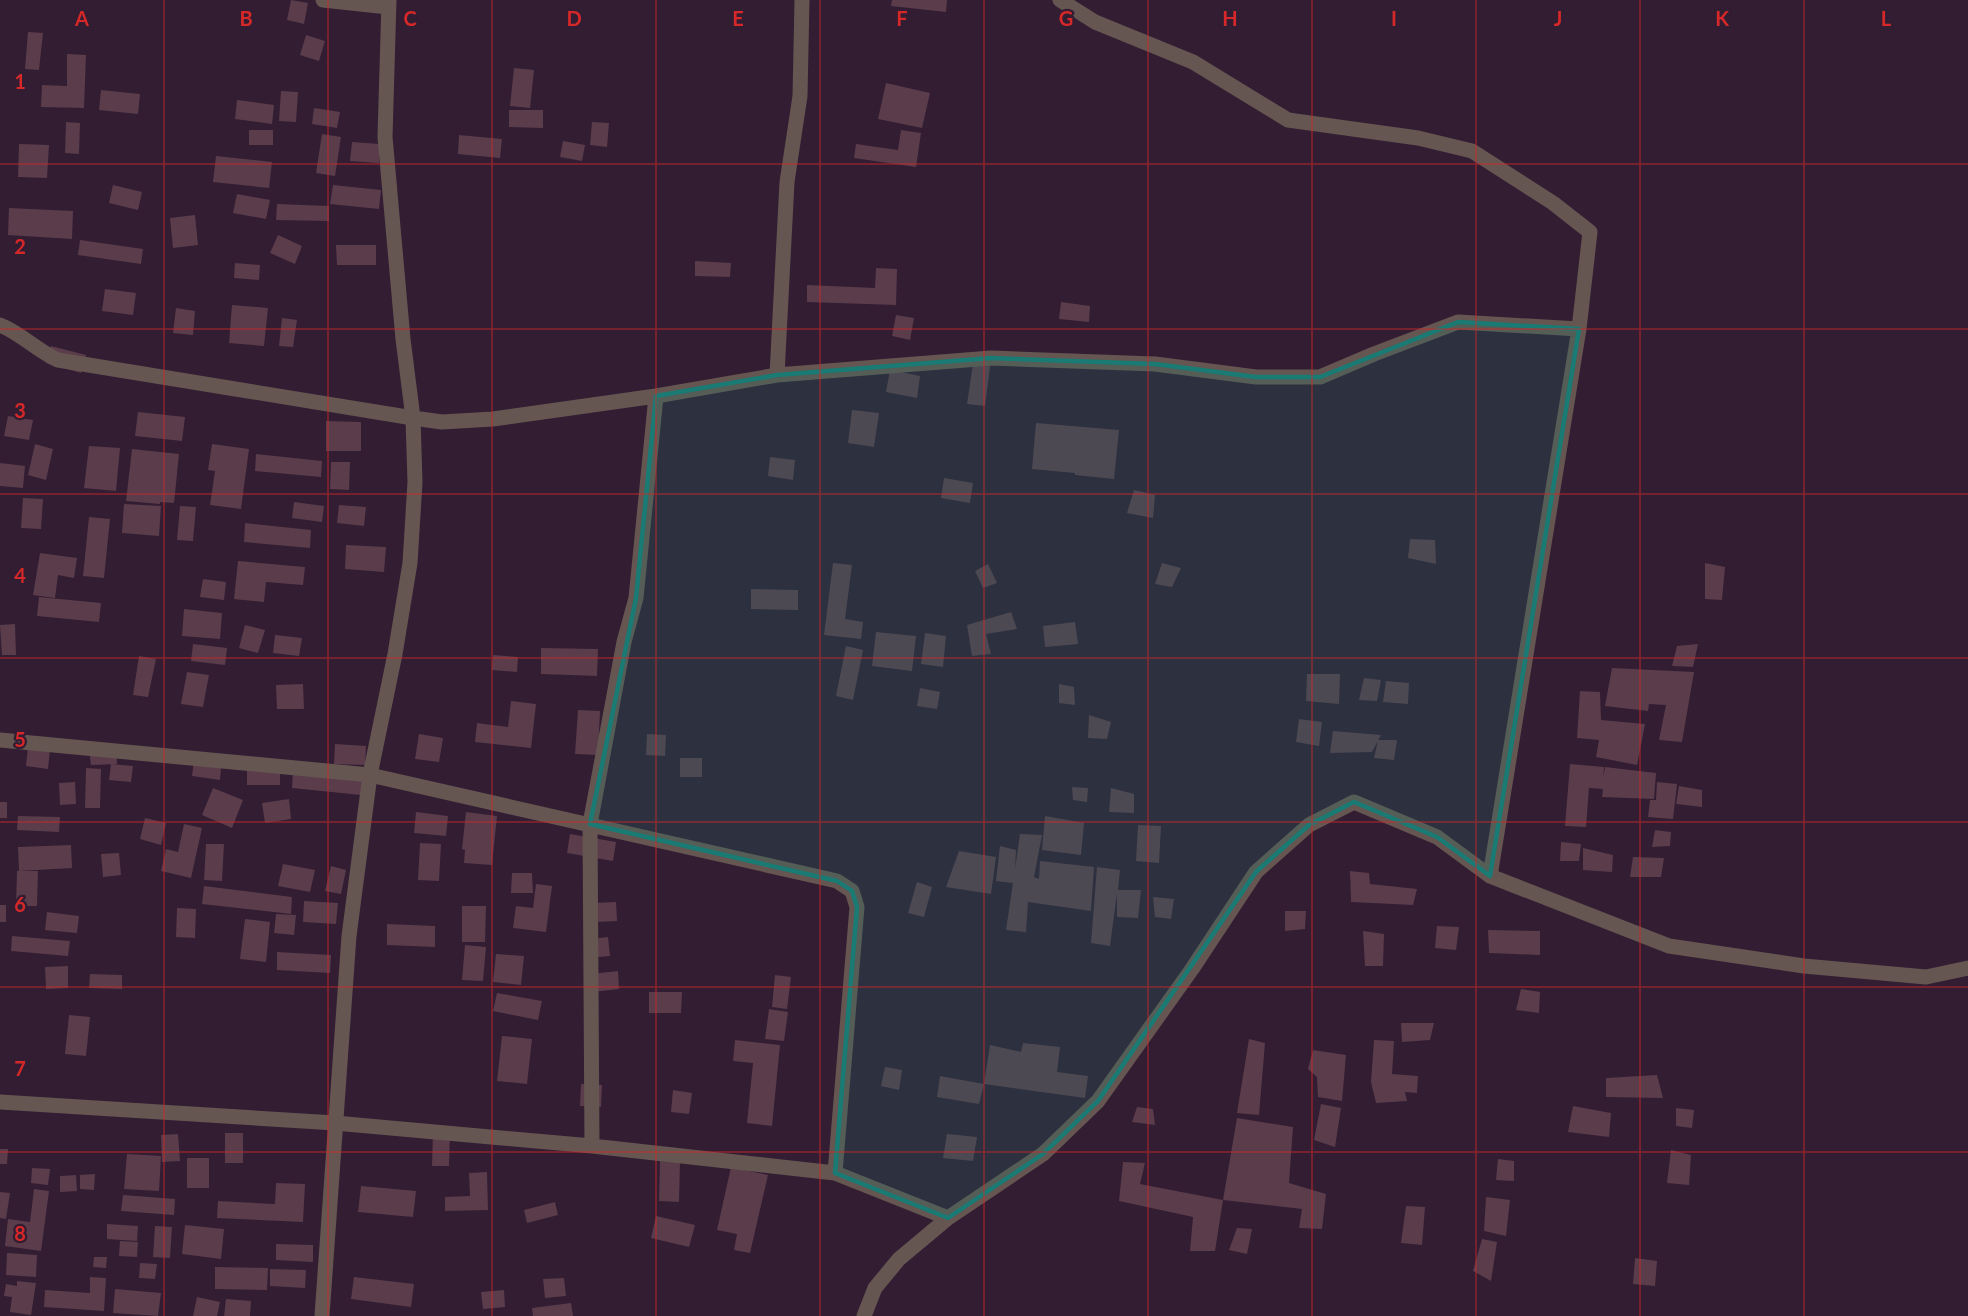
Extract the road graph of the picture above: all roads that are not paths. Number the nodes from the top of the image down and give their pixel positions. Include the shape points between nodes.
1 (323, 0) edge
2 (802, 0) edge
3 (1060, 0) edge
4 (388, 4) edge
5 (0, 325) edge
6 (1579, 329) junction
7 (777, 375) junction
8 (656, 396) junction
9 (413, 418) junction
10 (0, 740) edge
11 (370, 775) junction
12 (590, 825) junction
13 (1490, 876) junction
14 (1968, 968) edge
15 (0, 1102) edge
16 (335, 1123) junction
17 (592, 1146) junction
18 (835, 1173) junction
19 (948, 1218) junction
20 (322, 1316) edge
21 (864, 1316) edge

1 - 4 street
2 - 7 street via 800,96 787,182
3 - 6 street via 1095,22 1193,62 1288,120 1418,138 1461,149 1521,182 1590,232
4 - 9 street via 385,137
5 - 9 street via 58,360
6 - 7 street via 1458,322 1320,376 1256,377 1155,364 992,358
6 - 13 street
7 - 8 street
8 - 9 street via 493,419 442,422
8 - 12 street via 636,598 624,642
9 - 11 street via 415,482 410,563
10 - 11 street
11 - 12 street
11 - 16 street via 350,936
12 - 17 street
12 - 18 street via 837,881 852,891 857,907
13 - 14 street via 1669,946 1804,966 1926,977
13 - 19 street via 1437,837 1354,802 1309,825 1256,872 1098,1101 1043,1154
15 - 16 street
16 - 17 street
16 - 20 street
17 - 18 street
18 - 19 street
19 - 21 street via 899,1259 875,1288

